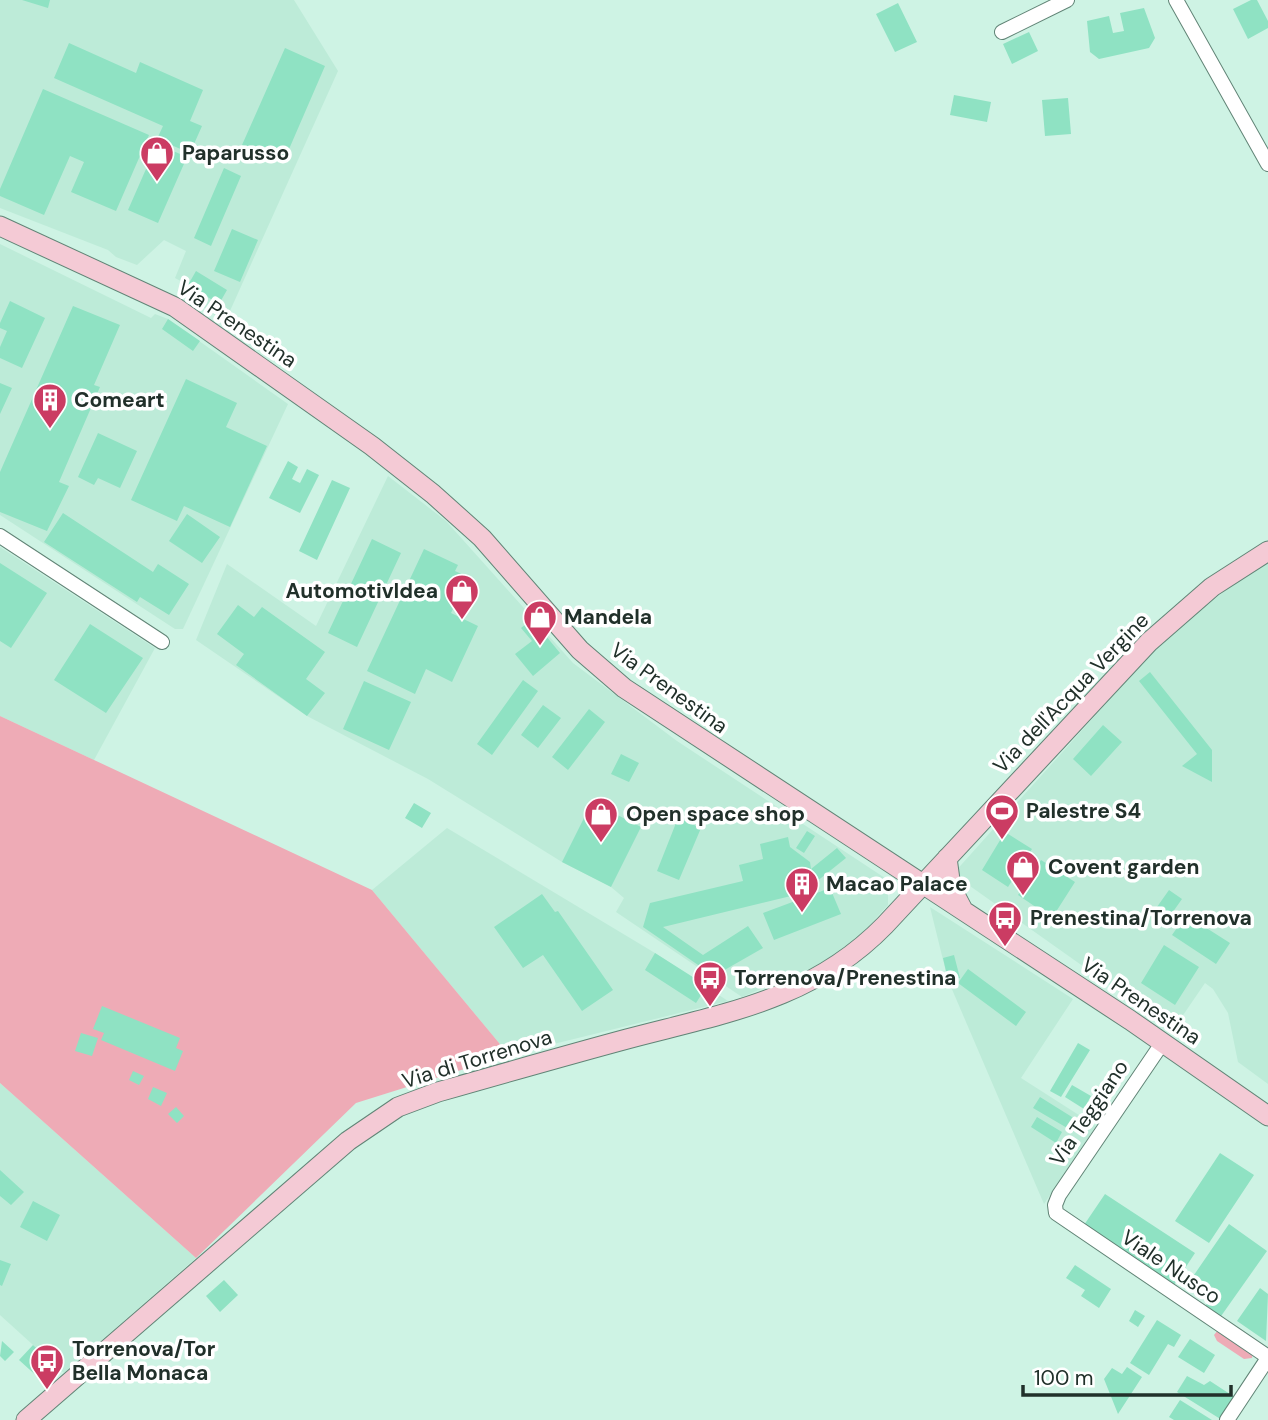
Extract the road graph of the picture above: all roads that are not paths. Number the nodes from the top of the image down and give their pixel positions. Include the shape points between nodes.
1 (1067, 0) edge
2 (1176, 0) edge
3 (1002, 32) dead end
4 (1268, 164) edge
5 (0, 226) edge
6 (0, 536) edge
7 (1268, 551) edge
8 (162, 642) dead end
9 (947, 858) junction
10 (922, 884) junction
11 (963, 911) junction
12 (1163, 1042) junction
13 (1268, 1116) edge
14 (1055, 1209) joint
15 (1268, 1357) edge
16 (26, 1420) edge
17 (1227, 1420) edge

1 - 3 street
2 - 4 street
5 - 10 street, Via Prenestina via 166,302 233,345 459,516 489,544 580,650 613,680
6 - 8 street
7 - 9 street, Via dell'Acqua Vergine via 1224,578 1167,625
9 - 10 street, Via dell'Acqua Vergine
9 - 11 street via 951,887
10 - 11 street, Via Prenestina
10 - 16 street, Via di Torrenova via 849,960 799,988 438,1092 392,1111 348,1141
11 - 12 street, Via Prenestina
12 - 13 street, Via Prenestina
12 - 14 street, Via Teggiano via 1059,1195
14 - 15 street, Viale Nusco via 1064,1222
15 - 17 street via 1260,1382

